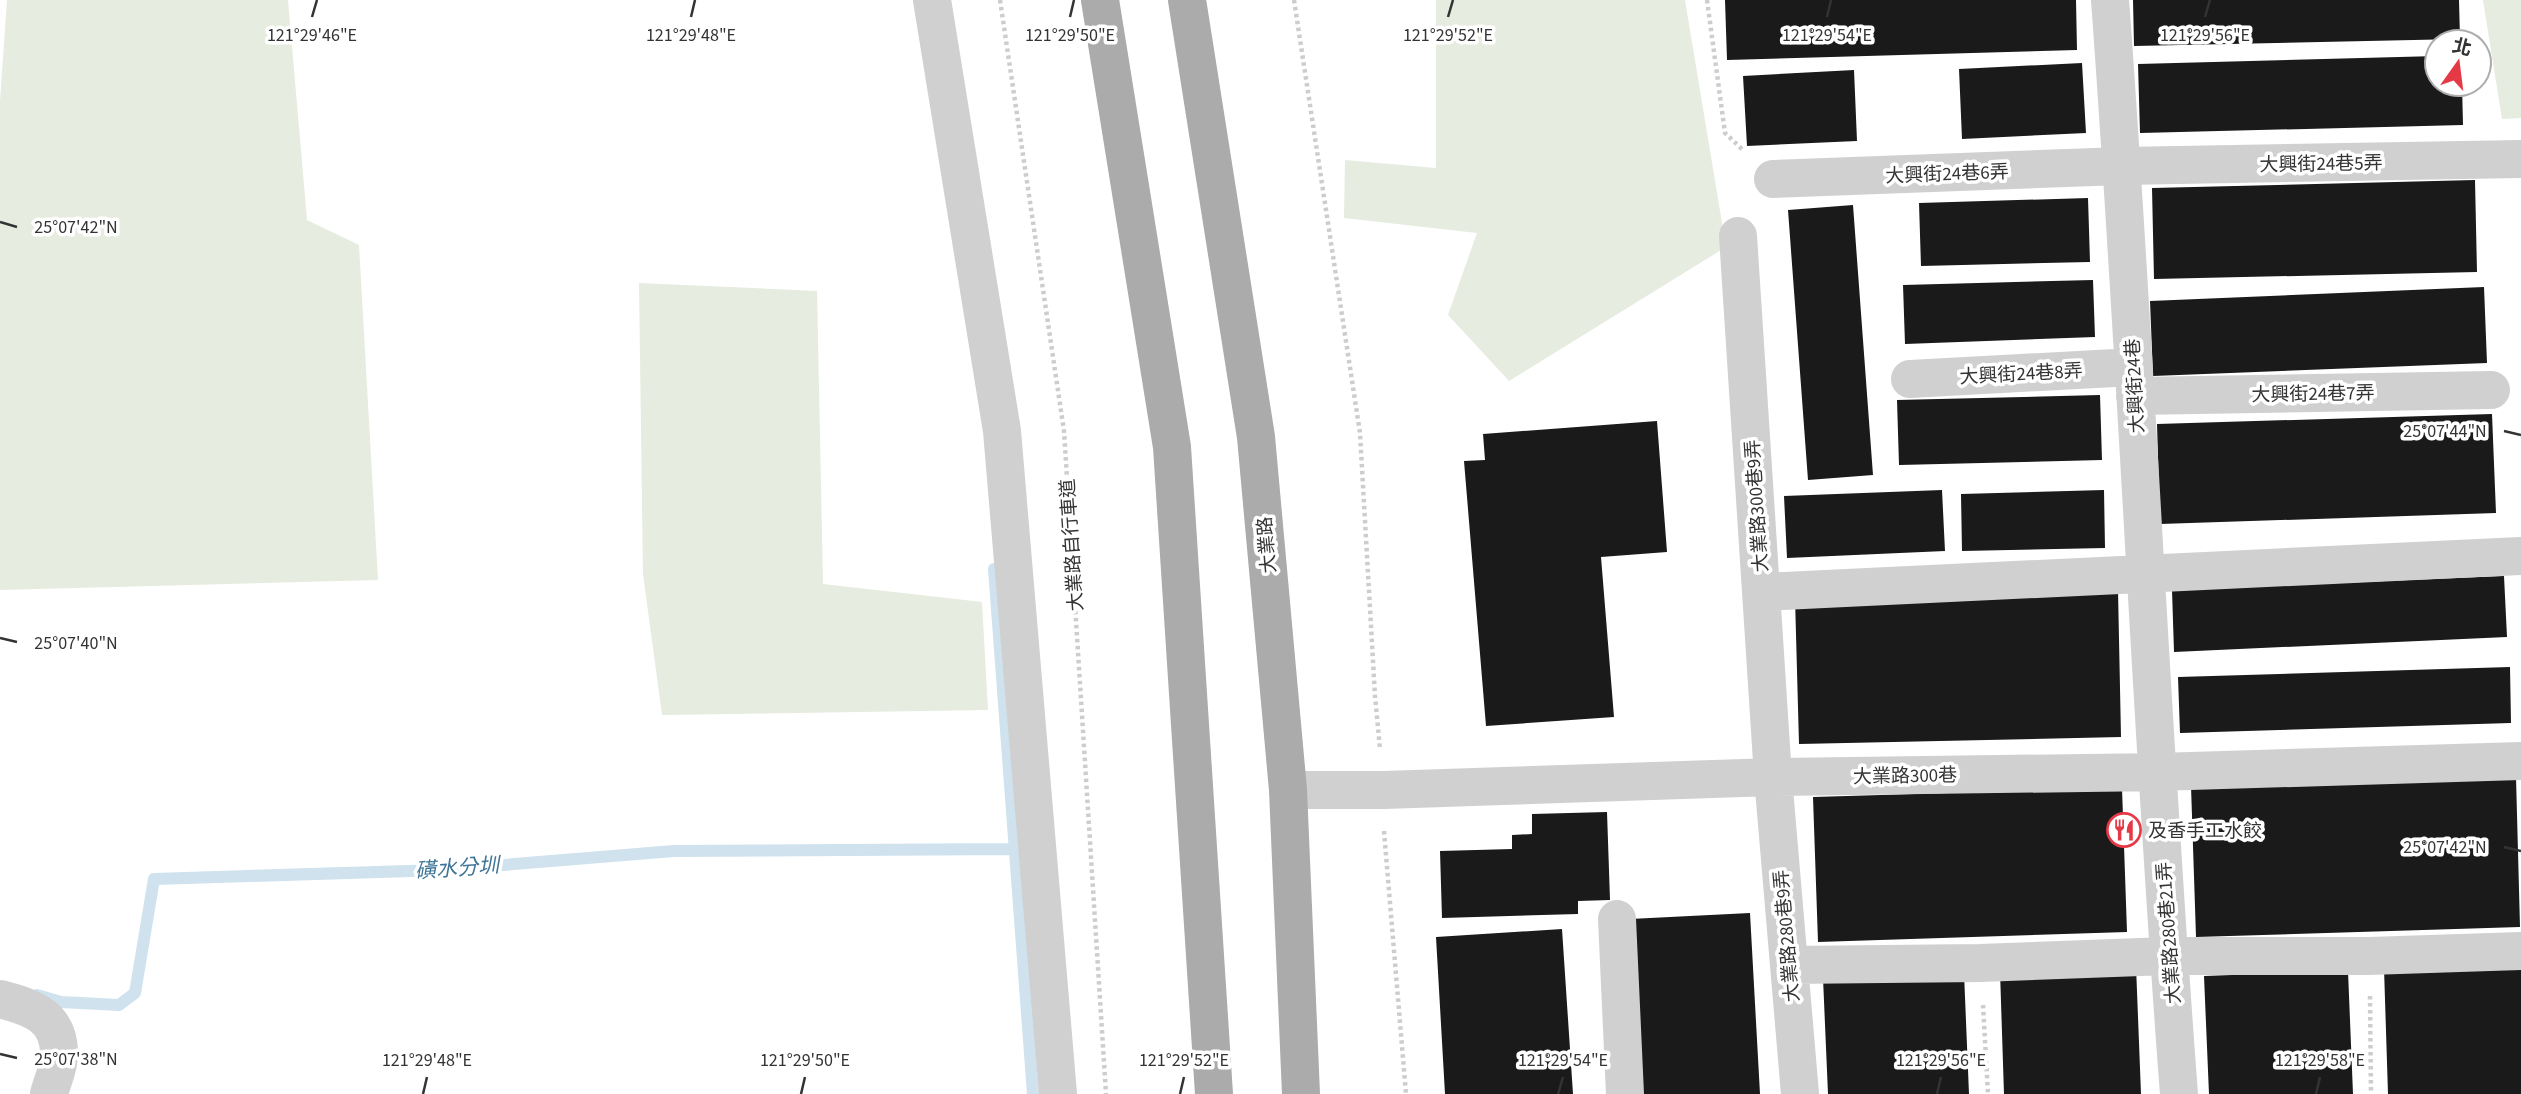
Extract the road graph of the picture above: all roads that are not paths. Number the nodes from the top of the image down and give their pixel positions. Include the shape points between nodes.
1 (932, 0) edge
2 (1100, 0) edge
3 (1187, 0) edge
4 (2110, 0) edge
5 (2521, 159) edge
6 (2122, 166) junction
7 (1773, 180) road end
8 (1738, 236) dead end
9 (1910, 379) dead end
10 (2134, 382) junction
11 (2491, 390) dead end
12 (2521, 556) edge
13 (2145, 574) junction
14 (1762, 592) junction
15 (2521, 761) edge
16 (2158, 772) junction
17 (1773, 777) junction
18 (1288, 790) junction
19 (1617, 919) dead end
20 (2521, 951) edge
21 (2168, 956) junction
22 (1789, 965) junction
23 (0, 999) edge
24 (49, 1094) edge
25 (1058, 1094) edge
26 (1214, 1094) edge
27 (1301, 1094) edge
28 (1625, 1094) edge
29 (1800, 1094) edge
30 (2179, 1094) edge

1 - 25 lane via 1002,430
2 - 26 main road via 1172,447
3 - 18 main road, 大業路 via 1256,437
4 - 6 lane, 大興街24巷
5 - 6 lane, 大興街24巷5弄
6 - 7 lane, 大興街24巷6弄
6 - 10 lane, 大興街24巷
8 - 14 lane, 大業路300巷9弄
9 - 10 lane, 大興街24巷8弄
10 - 11 lane, 大興街24巷7弄
10 - 13 lane, 大興街24巷
12 - 13 lane
13 - 14 lane
13 - 16 lane, 大興街24巷
14 - 17 lane, 大業路300巷9弄
15 - 16 lane, 大業路300巷
16 - 17 lane, 大業路300巷
16 - 21 lane, 大業路280巷21弄
17 - 18 lane, 大業路300巷
17 - 22 lane, 大業路280巷9弄
18 - 27 main road, 大業路
19 - 28 lane
20 - 21 lane
21 - 22 lane
21 - 30 lane, 大業路280巷21弄
22 - 29 lane, 大業路280巷9弄
23 - 24 lane via 41,1012 54,1030 59,1056

